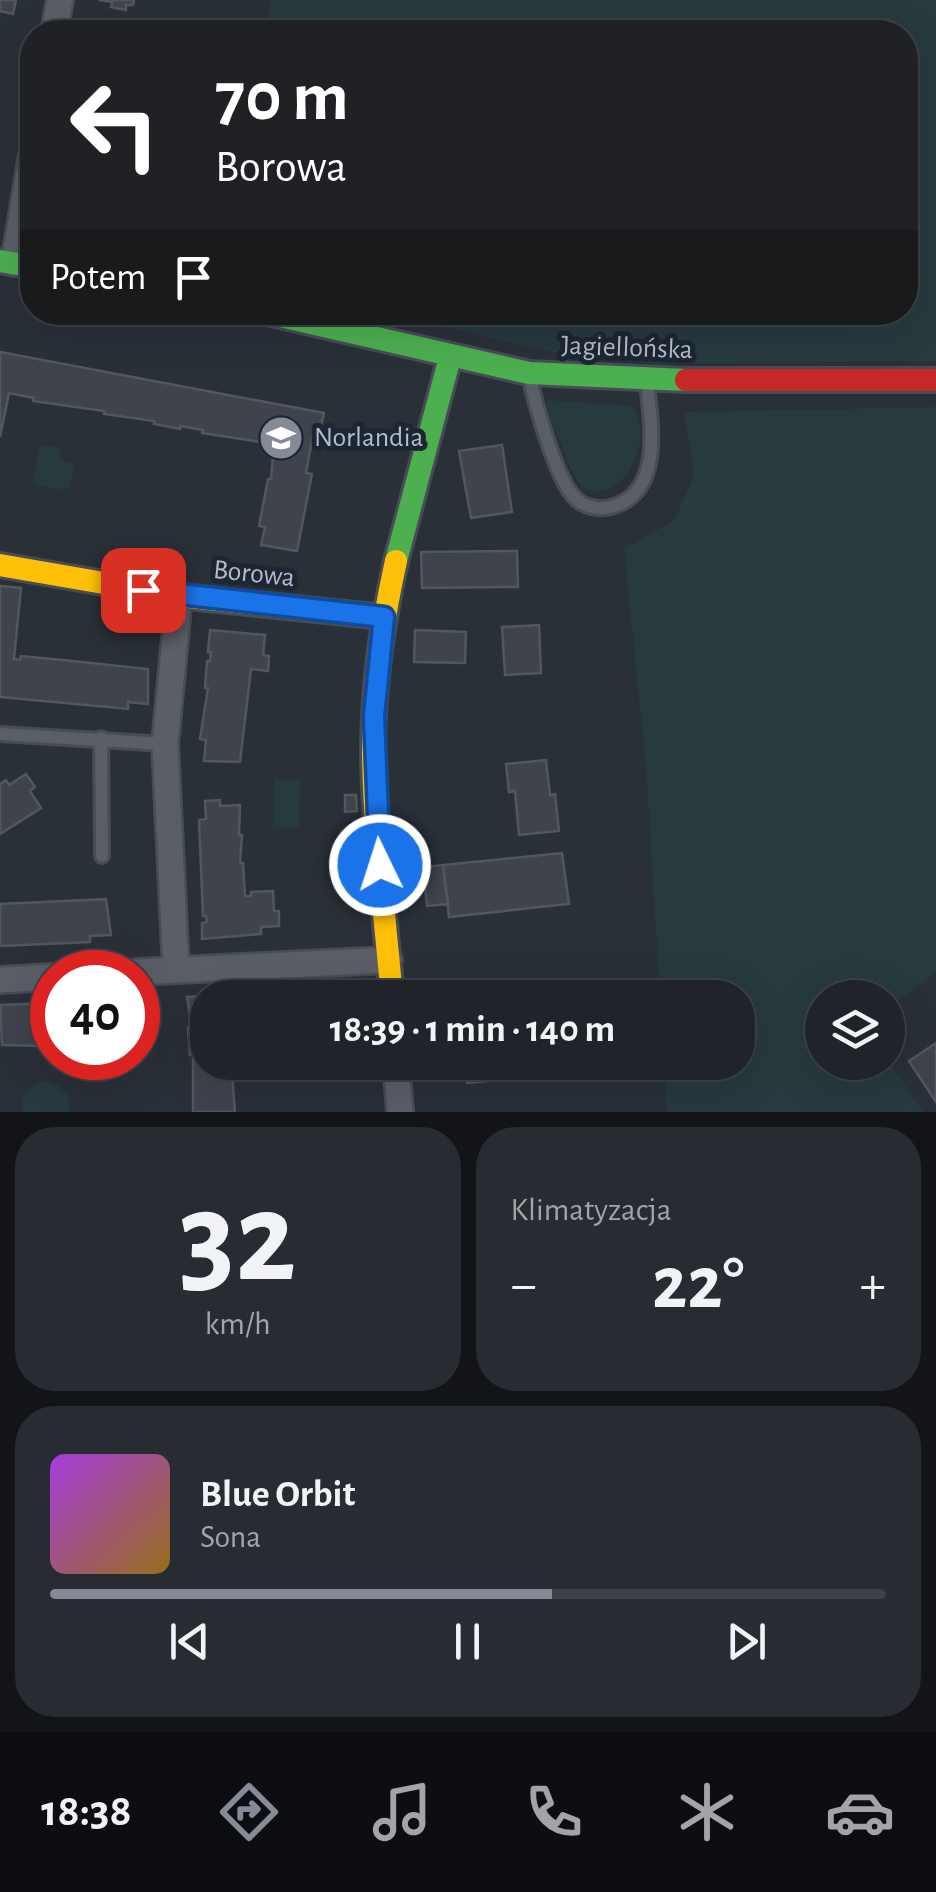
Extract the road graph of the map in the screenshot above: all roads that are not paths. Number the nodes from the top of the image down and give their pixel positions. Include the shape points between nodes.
1 (20, 231) edge
2 (15, 263) edge
3 (316, 325) edge
4 (450, 357) junction
5 (529, 373) junction
6 (647, 380) junction
7 (936, 380) edge
8 (0, 565) edge
9 (179, 596) junction
10 (384, 617) junction
11 (0, 734) edge
12 (101, 738) junction
13 (165, 744) junction
14 (102, 856) dead end
15 (389, 960) junction
16 (176, 970) junction
17 (160, 971) edge
18 (30, 978) edge
19 (0, 980) edge
20 (391, 980) edge
21 (397, 1080) edge
22 (400, 1112) edge

1 - 2 street
3 - 4 street, Jagiellońska
4 - 5 street, Jagiellońska
4 - 10 street via 404,512
5 - 6 street, Jagiellońska
5 - 6 lane via 569,490 596,508 620,504 642,482 652,444
6 - 7 street, Jagiellońska
8 - 9 street, Borowa
9 - 10 street, Borowa
9 - 13 street
10 - 15 street via 374,736
11 - 12 lane
12 - 13 lane
12 - 14 lane
13 - 16 street
15 - 16 street
15 - 20 street
16 - 17 street
18 - 19 street
21 - 22 street

